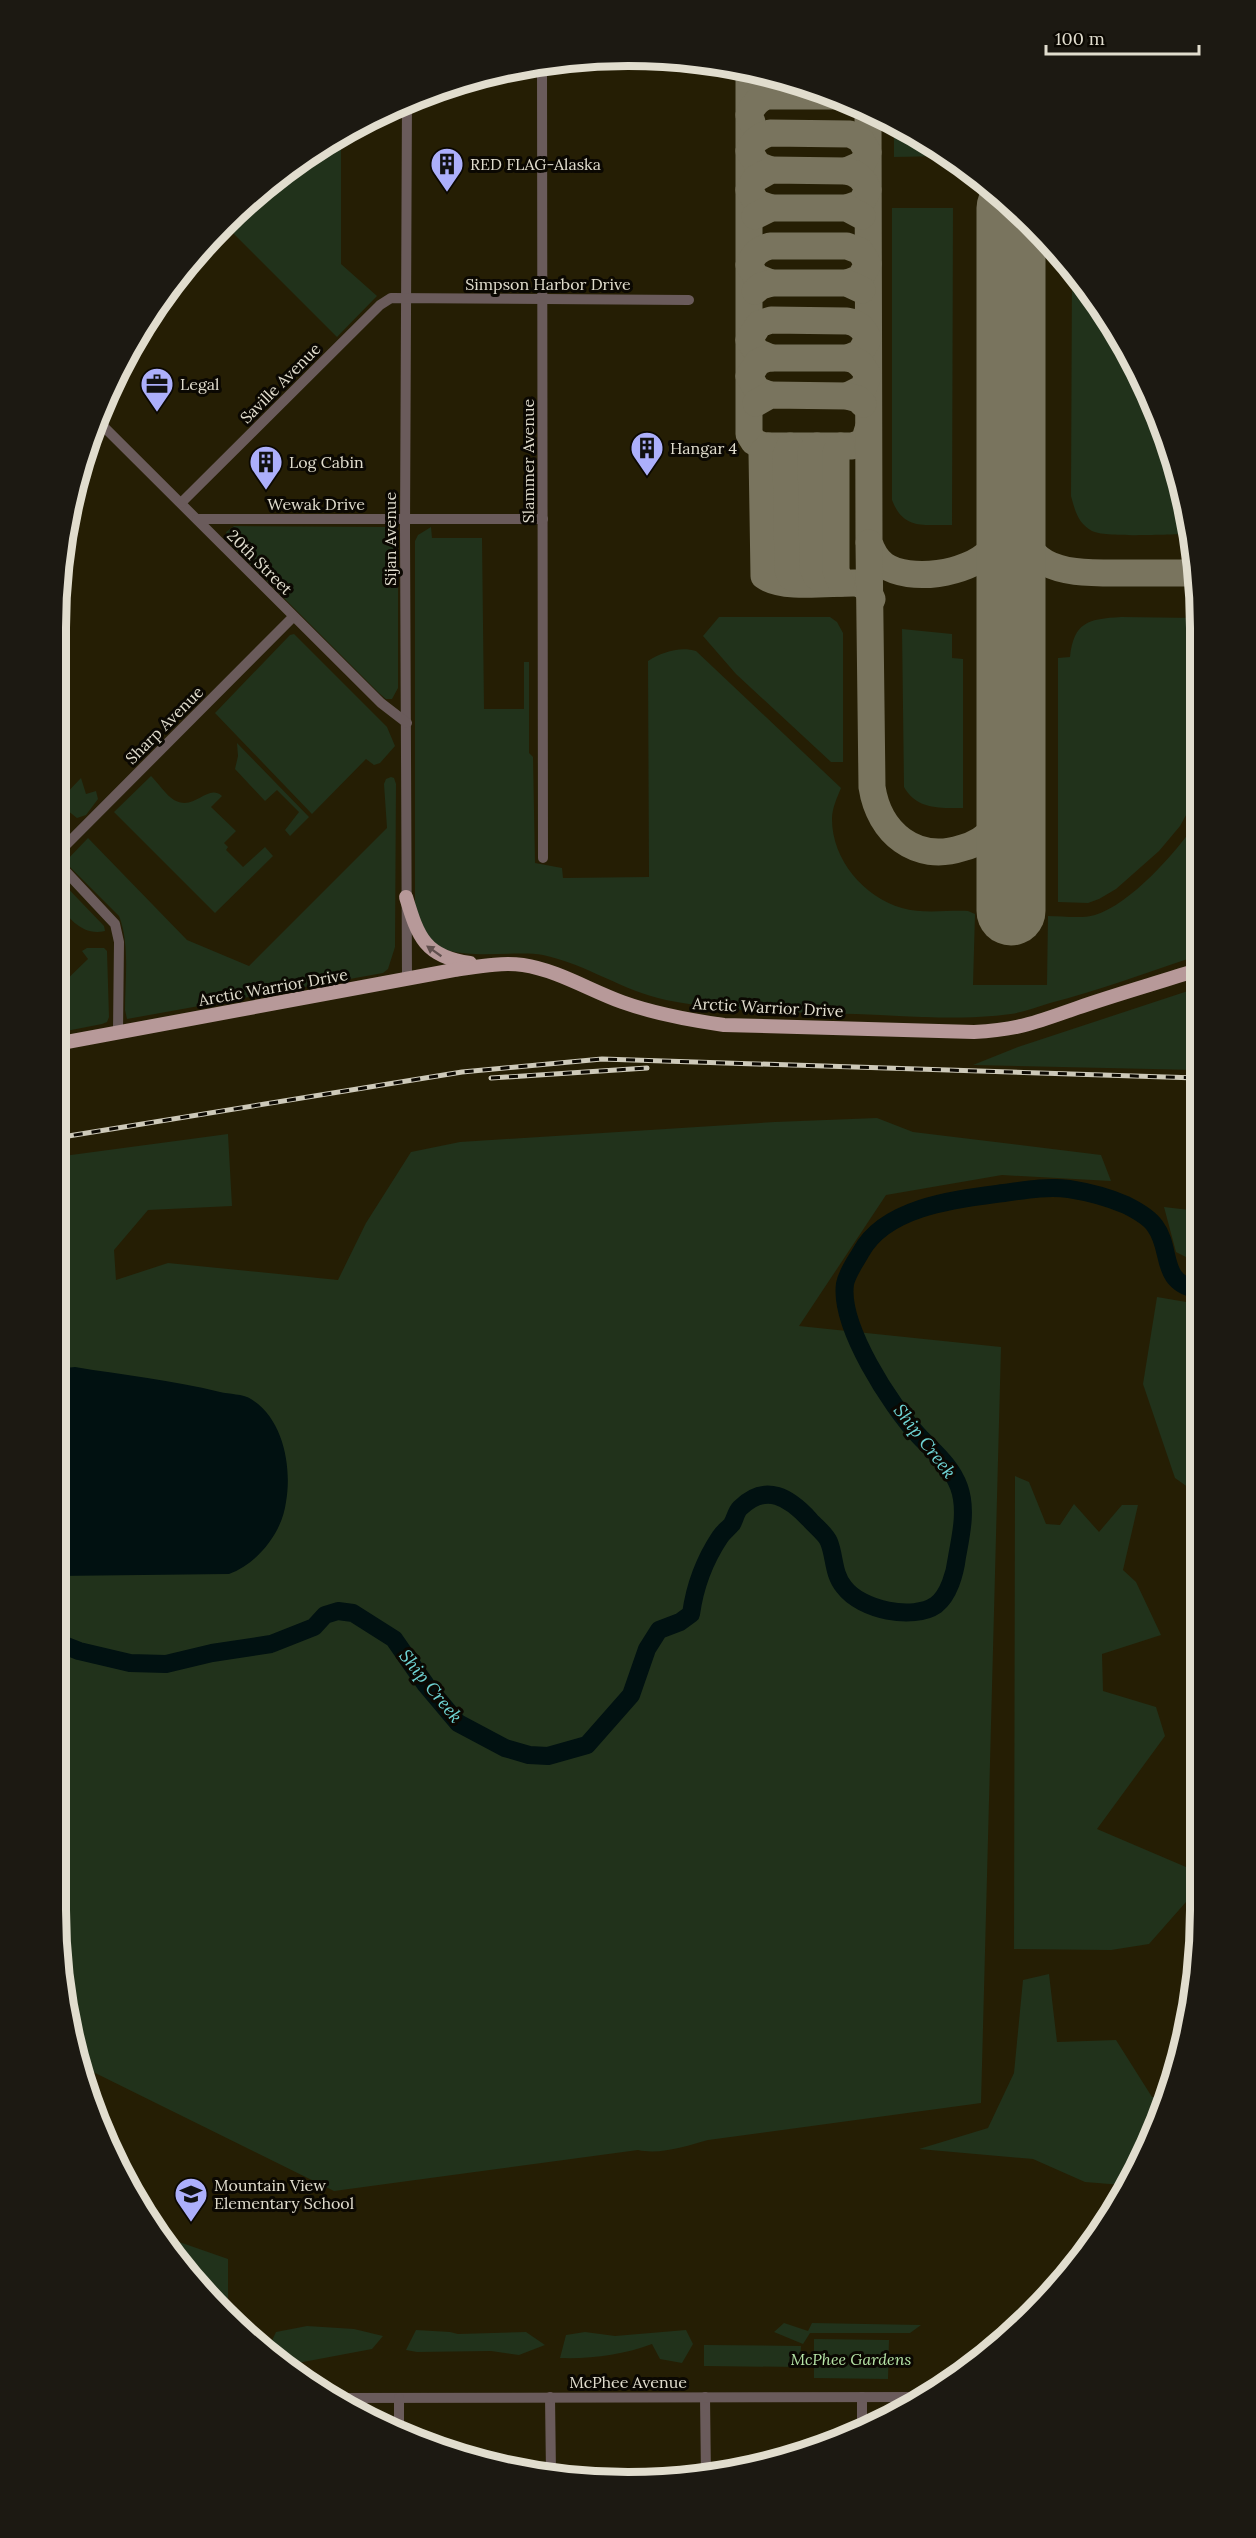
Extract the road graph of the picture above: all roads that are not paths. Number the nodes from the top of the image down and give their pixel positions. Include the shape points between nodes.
1 (542, 73) edge
2 (407, 112) edge
3 (407, 297) junction
4 (542, 300) junction
5 (688, 300) dead end
6 (104, 427) edge
7 (181, 503) junction
8 (196, 519) junction
9 (405, 519) junction
10 (543, 519) junction
11 (293, 616) junction
12 (407, 723) junction
13 (66, 845) edge
14 (543, 858) dead end
15 (66, 872) edge
16 (406, 897) junction
17 (490, 965) junction
18 (1190, 972) edge
19 (407, 978) junction
20 (118, 1032) junction
21 (66, 1042) edge
22 (550, 2397) junction
23 (705, 2397) junction
24 (862, 2397) junction
25 (909, 2397) edge
26 (349, 2398) edge
27 (399, 2398) junction
28 (862, 2421) edge
29 (399, 2423) edge
30 (551, 2466) edge
31 (706, 2466) edge

1 - 4 street, Slammer Avenue
2 - 3 street, Sijan Avenue
3 - 4 street, Simpson Harbor Drive
3 - 7 street, Saville Avenue via 391,297 380,304
3 - 9 street, Sijan Avenue
4 - 5 street, Simpson Harbor Drive
4 - 10 street, Slammer Avenue
6 - 7 street, 20th Street
7 - 8 street, 20th Street
8 - 9 street, Wewak Drive
8 - 11 street, 20th Street
9 - 10 street, Wewak Drive
9 - 12 street, Sijan Avenue
10 - 14 street, Slammer Avenue
11 - 12 street, 20th Street via 381,703
11 - 13 street, Sharp Avenue
12 - 16 street, Sijan Avenue
15 - 20 street via 115,924 119,942
17 -> 16 main road via 440,956 425,944 416,930
16 - 19 street, Sijan Avenue
17 - 18 main road, Arctic Warrior Drive via 547,970 621,1002 695,1021 974,1032 1036,1024
17 - 19 main road, Arctic Warrior Drive
19 - 20 main road, Arctic Warrior Drive
20 - 21 main road, Arctic Warrior Drive
22 - 23 street, McPhee Avenue
22 - 27 street, McPhee Avenue
22 - 30 street
23 - 24 street, McPhee Avenue
23 - 31 street
24 - 25 street, McPhee Avenue
24 - 28 street
26 - 27 street, McPhee Avenue
27 - 29 street

